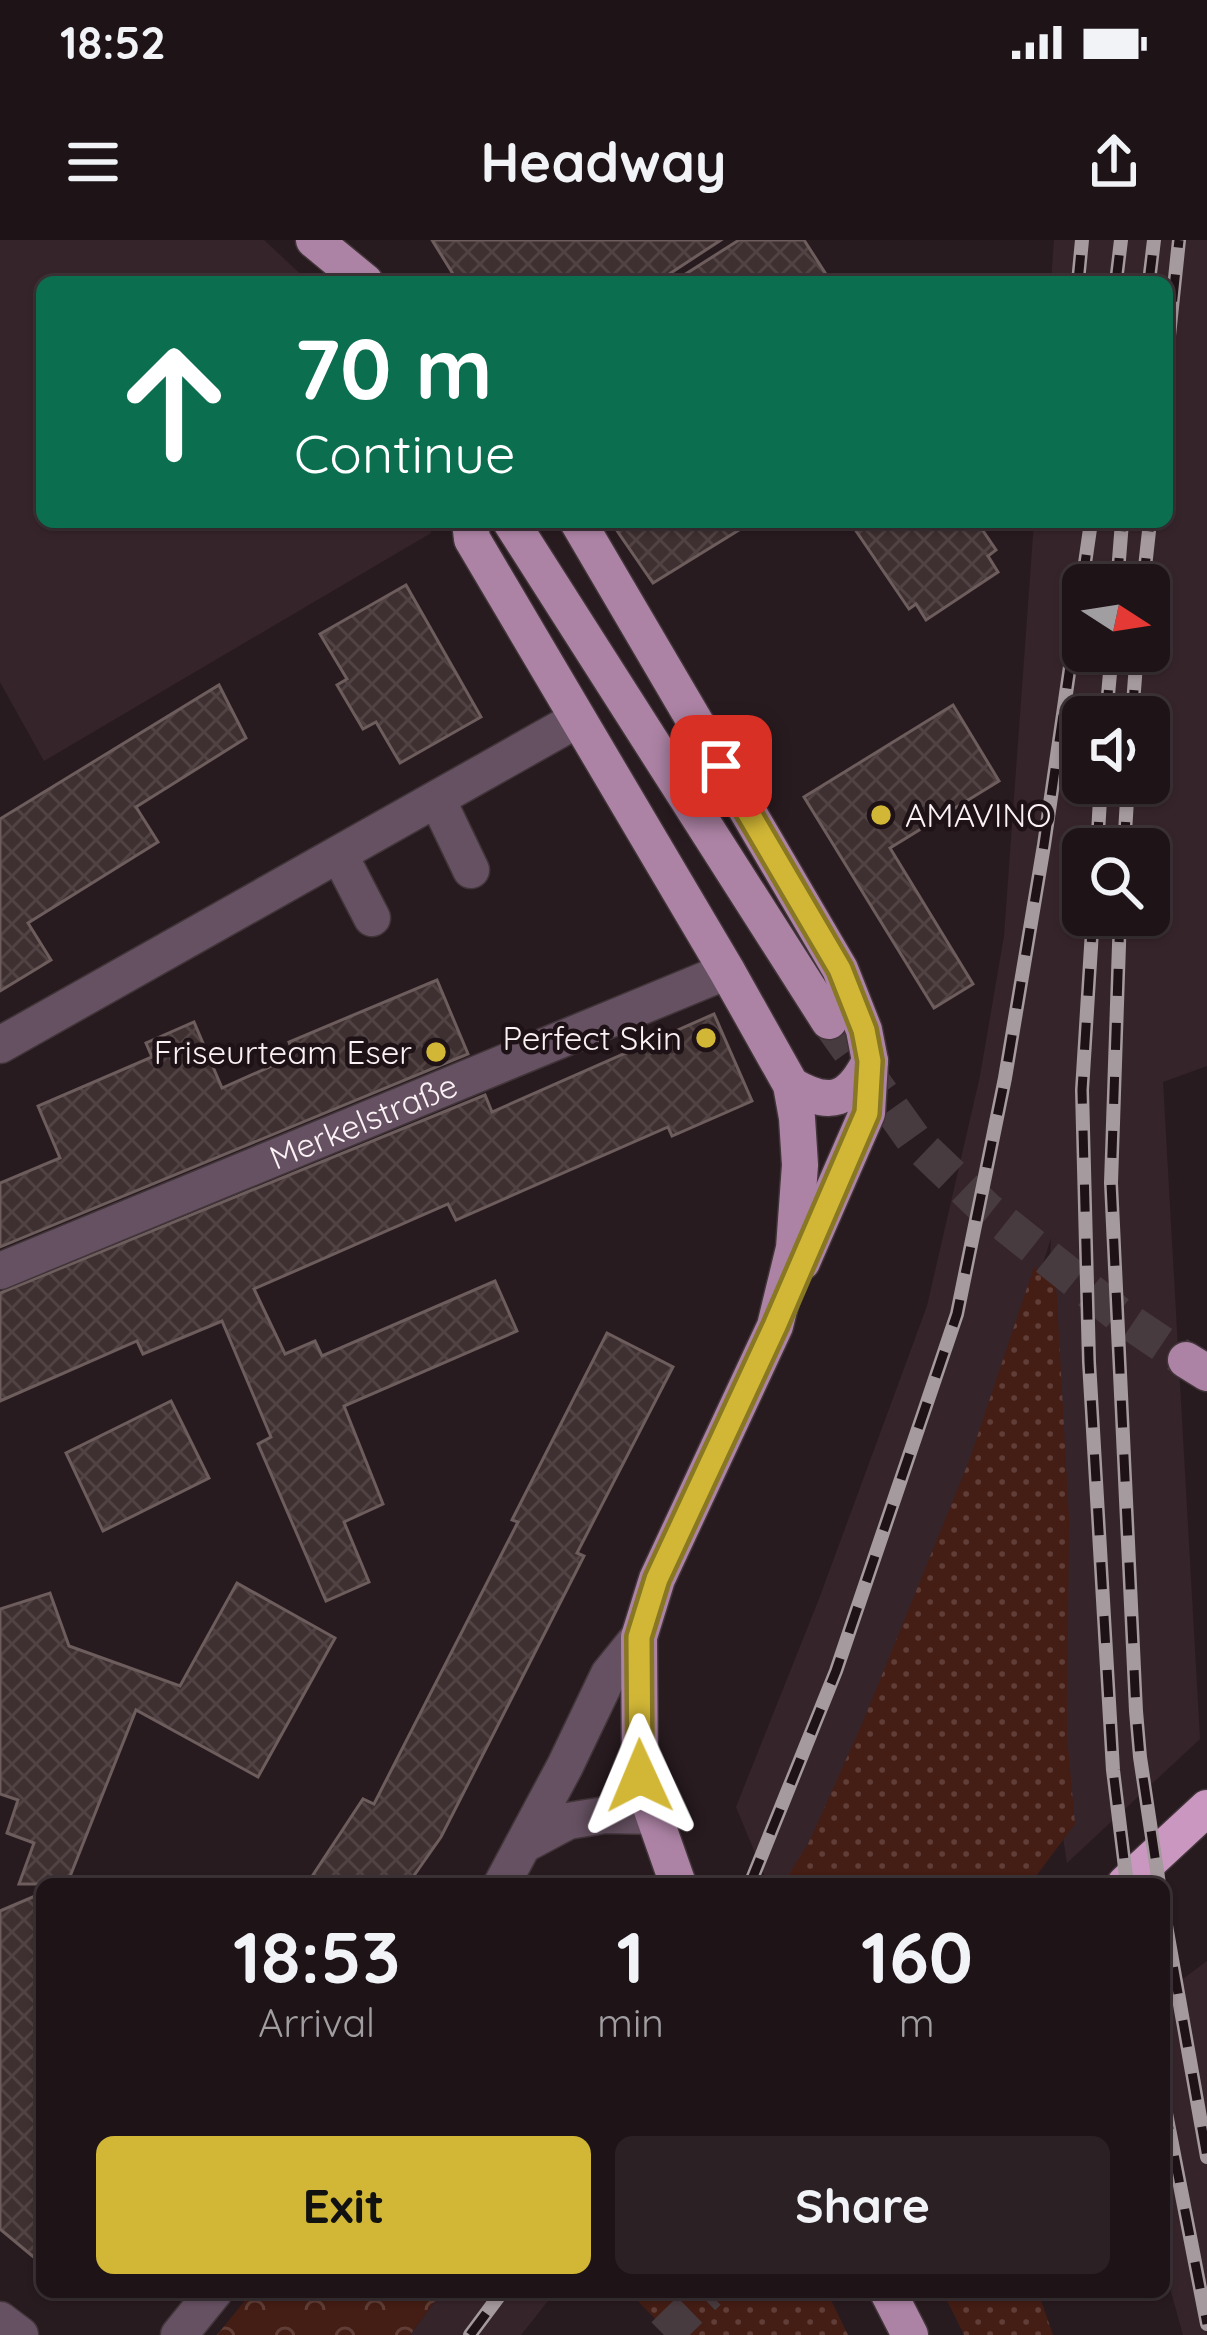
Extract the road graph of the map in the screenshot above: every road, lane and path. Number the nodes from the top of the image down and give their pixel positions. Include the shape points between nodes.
1 (314, 240) edge
2 (347, 240) edge
3 (361, 276) edge
4 (366, 276) edge
5 (471, 528) edge
6 (516, 528) edge
7 (582, 528) edge
8 (578, 719) junction
9 (437, 799) junction
10 (339, 854) junction
11 (471, 870) dead end
12 (372, 918) dead end
13 (727, 971) junction
14 (829, 1021) tunnel mouth
15 (0, 1045) edge
16 (870, 1061) junction
17 (791, 1085) junction
18 (0, 1270) edge
19 (775, 1326) junction
20 (639, 1637) junction
21 (1207, 1808) edge
22 (654, 1816) junction
23 (523, 1845) junction
24 (505, 1878) edge
25 (676, 1878) edge
26 (1131, 1878) edge
27 (209, 2298) edge
28 (891, 2298) edge
29 (0, 2320) edge
30 (20, 2335) edge
31 (179, 2335) edge
32 (910, 2335) edge

1 - 3 main road
2 - 4 main road
5 - 8 main road
6 - 14 main road
7 - 16 main road via 840,969
8 - 9 street
8 - 13 main road
9 - 10 street
9 - 11 street
10 - 12 street
10 - 15 street
13 - 17 main road
13 - 18 street, Merkelstraße
16 - 17 main road via 859,1084 829,1100
16 - 19 main road via 867,1113
17 - 19 main road via 800,1165 794,1248
19 - 20 main road via 657,1579
20 - 22 main road via 640,1776
20 - 23 street via 609,1673
21 - 26 highway
22 - 23 street via 568,1821
22 - 25 main road
23 - 24 street
27 - 31 street
28 - 32 main road
29 - 30 street

